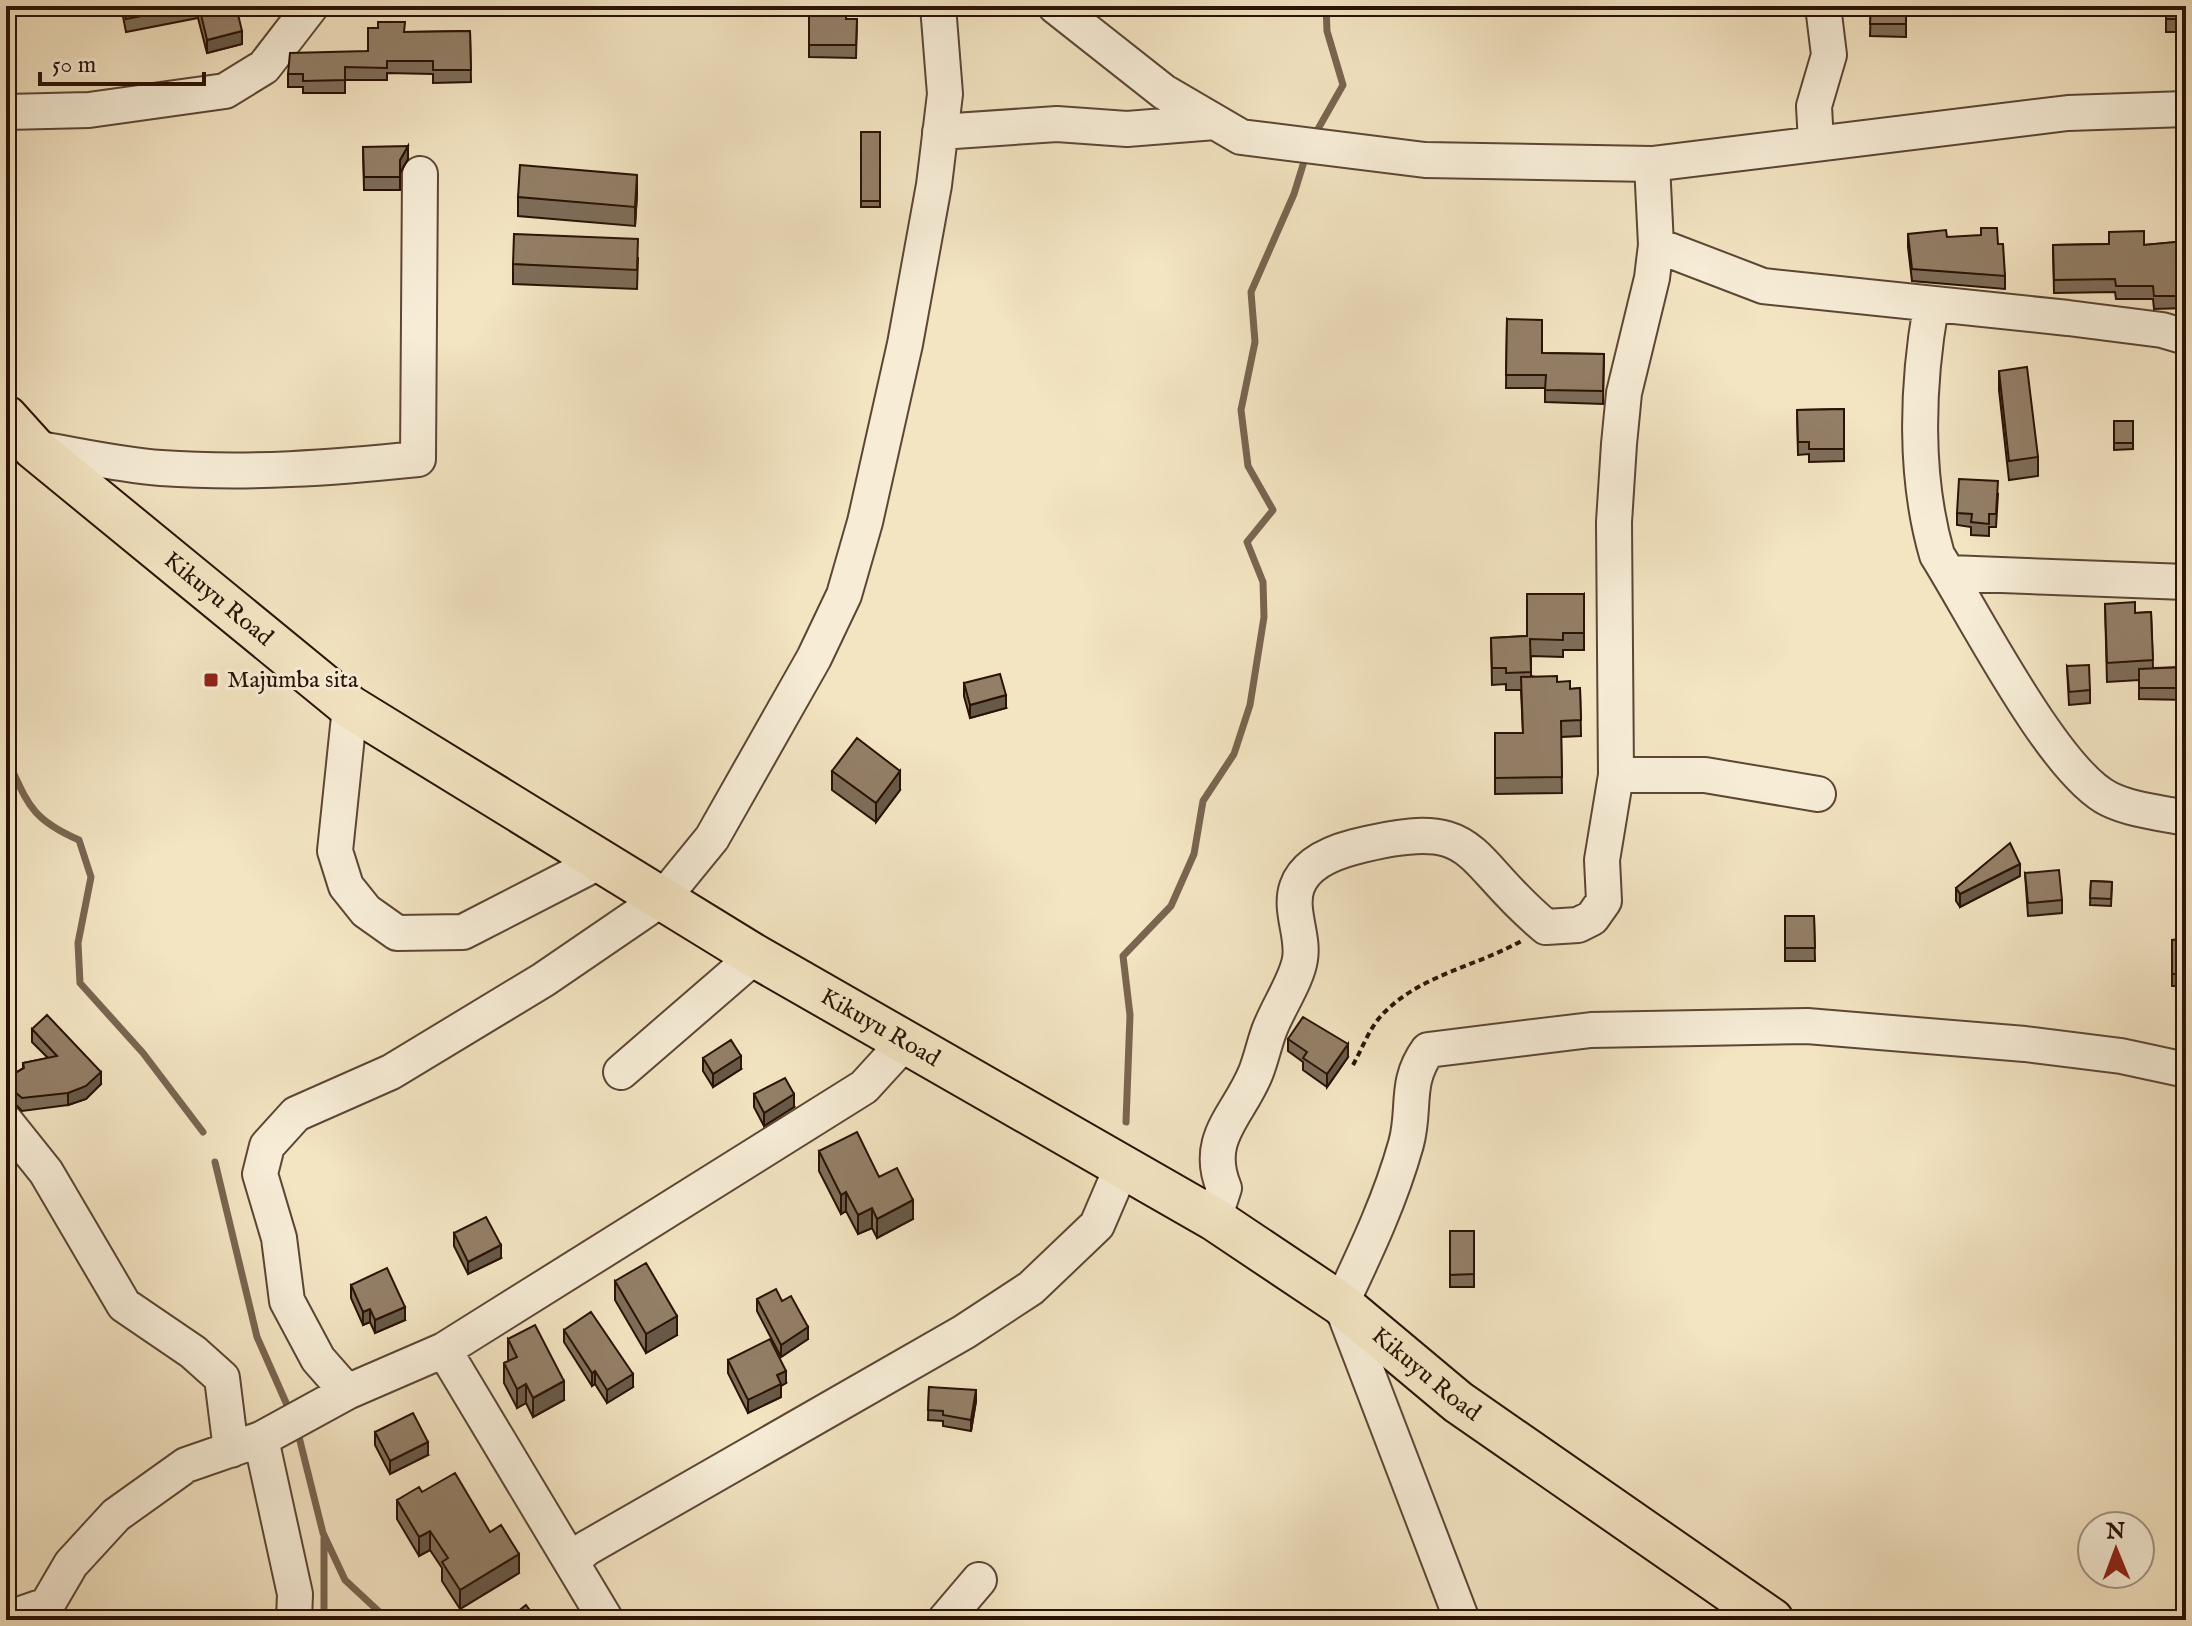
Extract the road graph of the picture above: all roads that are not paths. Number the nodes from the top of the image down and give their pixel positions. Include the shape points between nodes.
1 (311, 6) edge
2 (938, 6) edge
3 (1055, 6) edge
4 (1823, 6) edge
5 (2185, 111) edge
6 (6, 112) edge
7 (1215, 122) junction
8 (940, 132) junction
9 (1816, 143) junction
10 (1652, 164) junction
11 (420, 174) dead end
12 (1656, 245) junction
13 (1931, 306) junction
14 (2186, 337) edge
15 (6, 417) edge
16 (34, 448) junction
17 (1949, 573) junction
18 (2186, 582) edge
19 (350, 707) junction
20 (1616, 775) junction
21 (1818, 794) dead end
22 (2186, 818) edge
23 (599, 862) junction
24 (663, 898) junction
25 (755, 956) junction
26 (906, 1041) junction
27 (2186, 1070) edge
28 (621, 1072) dead end
29 (6, 1122) edge
30 (1121, 1169) junction
31 (1214, 1219) junction
32 (1341, 1304) junction
33 (444, 1350) junction
34 (347, 1392) junction
35 (246, 1444) junction
36 (571, 1561) junction
37 (979, 1580) dead end
38 (46, 1612) edge
39 (6, 1619) edge
40 (294, 1620) edge
41 (606, 1620) edge
42 (945, 1620) edge
43 (1462, 1620) edge
44 (1772, 1620) edge

1 - 6 street via 264,67 225,91 89,110
2 - 8 street via 945,94
3 - 7 street via 1164,92
4 - 9 street via 1829,55 1814,106
5 - 9 street via 2068,113
7 - 8 street
7 - 10 street via 1241,137 1409,159
8 - 24 street via 905,344 844,595 712,838
9 - 10 street
10 - 12 street
11 - 16 street via 418,459 309,470 229,471 159,468
12 - 13 street via 1763,286
12 - 20 street via 1624,393 1616,494
13 - 14 street via 2068,318
13 - 17 street via 1923,353 1922,463 1928,523 1937,555
15 - 16 main road, Kikuyu Road
16 - 19 main road, Kikuyu Road
17 - 18 street
17 - 22 street via 2056,750 2087,785 2110,800
19 - 23 main road, Kikuyu Road
19 - 23 street via 335,851 346,886 366,911 397,933 463,932
20 - 21 street via 1705,775
20 - 31 street via 1602,860 1604,901 1592,918 1578,925 1546,927 1512,899 1478,856 1454,840 1405,835 1337,851 1311,866 1296,888 1300,963 1256,1073 1223,1131 1217,1171 1224,1188
23 - 24 main road, Kikuyu Road
24 - 25 main road, Kikuyu Road
24 - 34 street via 543,980 391,1072 296,1114 267,1146 260,1174 279,1238 287,1301 318,1359
25 - 26 main road, Kikuyu Road
25 - 28 street
26 - 30 main road, Kikuyu Road
26 - 33 street via 864,1087
27 - 32 street via 2025,1044 1807,1026 1591,1030 1428,1050 1416,1066 1407,1139 1385,1212
29 - 35 street via 46,1172 124,1305 222,1378
30 - 31 main road, Kikuyu Road
30 - 36 street via 1097,1225 1031,1288
31 - 32 main road, Kikuyu Road
32 - 43 street
32 - 44 main road, Kikuyu Road via 1458,1402
33 - 34 street
33 - 36 street
34 - 35 street
35 - 38 street via 186,1465 116,1515 71,1564
35 - 40 street via 295,1594
36 - 41 street
37 - 42 street
38 - 39 street

